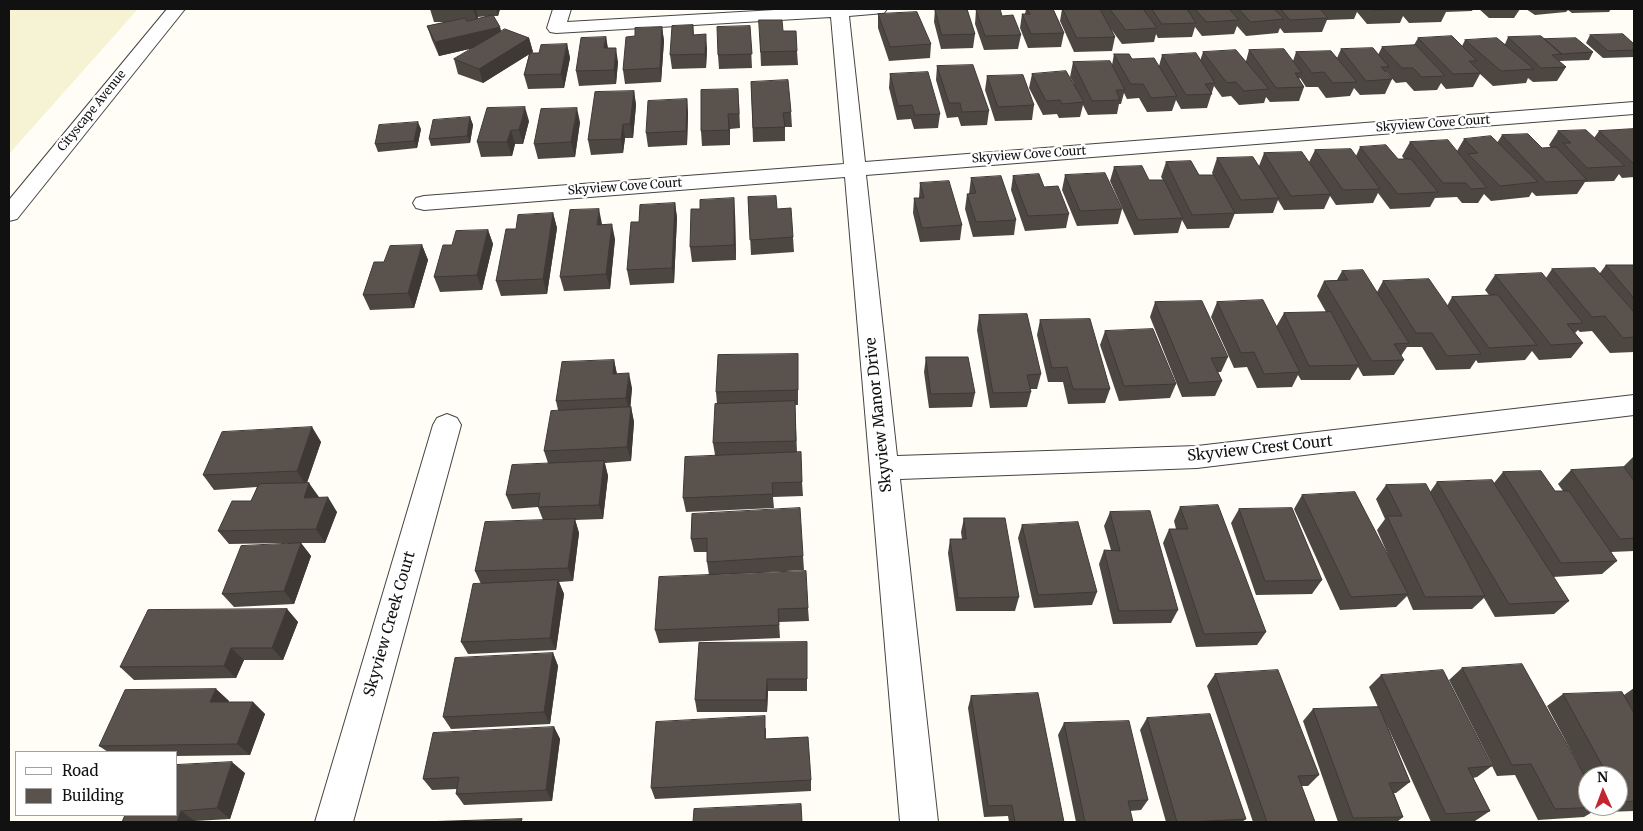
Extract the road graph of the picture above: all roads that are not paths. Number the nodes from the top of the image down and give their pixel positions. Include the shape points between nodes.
1 (176, 9) edge
2 (562, 9) edge
3 (878, 9) edge
4 (840, 10) edge
5 (1634, 108) edge
6 (855, 169) junction
7 (424, 203) dead end
8 (9, 214) edge
9 (1634, 405) edge
10 (447, 425) dead end
11 (884, 468) junction
12 (334, 822) edge
13 (919, 822) edge

1 - 8 street, Cityscape Avenue
2 - 4 street via 556,28
3 - 4 street
4 - 6 street, Skyview Manor Drive
5 - 6 street, Skyview Cove Court
6 - 7 street, Skyview Cove Court
6 - 11 street, Skyview Manor Drive
9 - 11 street, Skyview Crest Court via 1197,457
10 - 12 street, Skyview Creek Court
11 - 13 street, Skyview Manor Drive

